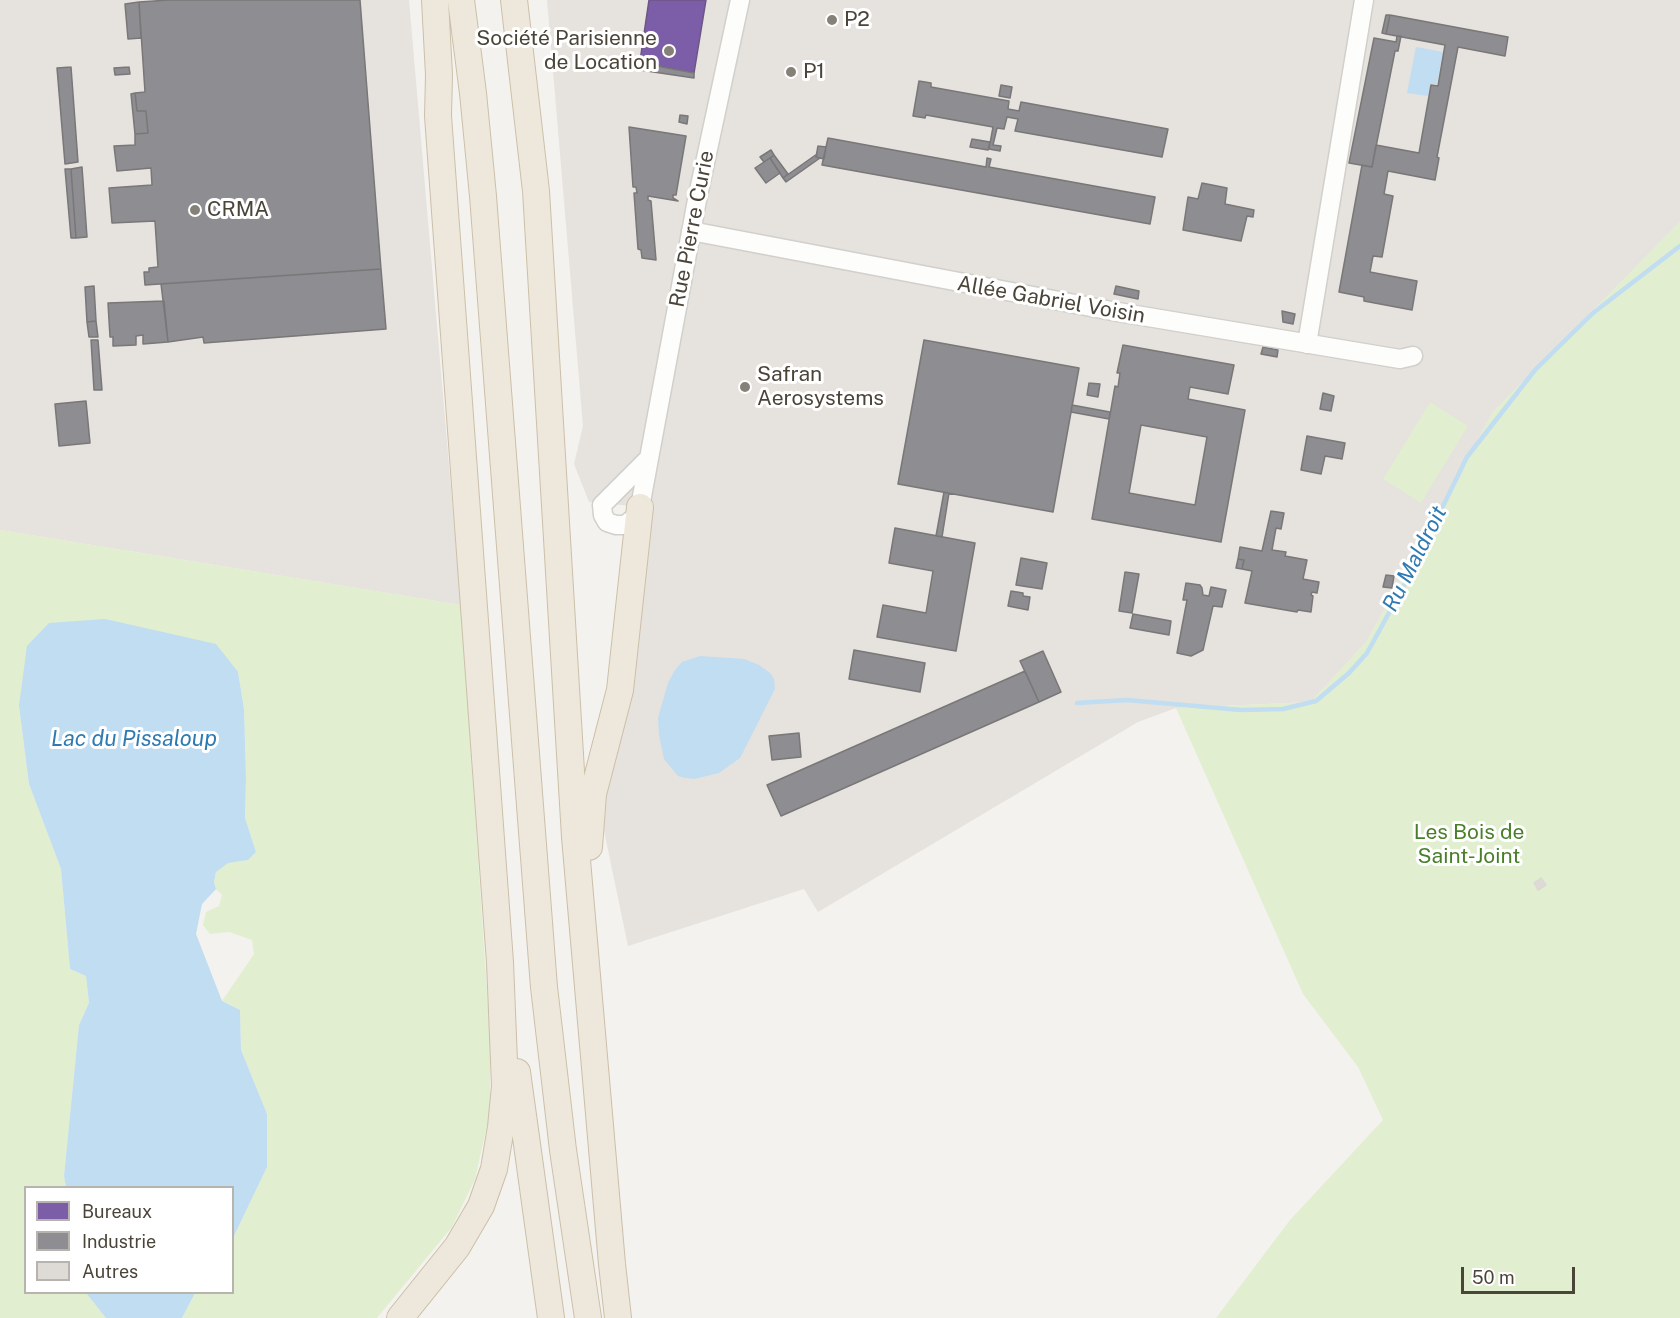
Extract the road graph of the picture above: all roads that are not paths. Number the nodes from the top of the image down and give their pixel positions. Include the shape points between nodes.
1 (423, 0) edge
2 (435, 0) edge
3 (461, 0) edge
4 (514, 0) edge
5 (740, 0) edge
6 (1364, 0) edge
7 (438, 116) junction
8 (691, 231) junction
9 (1306, 344) junction
10 (1413, 356) dead end
11 (647, 460) junction
12 (640, 507) junction
13 (582, 917) junction
14 (500, 962) junction
15 (400, 1318) edge
16 (551, 1318) edge
17 (588, 1318) edge
18 (618, 1318) edge

1 - 7 highway
2 - 7 highway
3 - 17 highway via 483,196 544,987 562,1150
4 - 13 highway via 536,190
5 - 8 street, Rue Pierre Curie
6 - 9 street
7 - 14 highway
8 - 9 street, Allée Gabriel Voisin via 1012,294
8 - 11 street, Rue Pierre Curie
9 - 10 street, Allée Gabriel Voisin via 1400,359
11 - 12 street, Rue Pierre Curie
11 - 12 street via 602,505 607,522 616,525 625,525
12 - 13 highway via 620,690 593,794 589,840 592,890
13 - 18 highway
14 - 15 highway via 505,1086 494,1169 481,1206 457,1247
14 - 16 highway via 508,996

